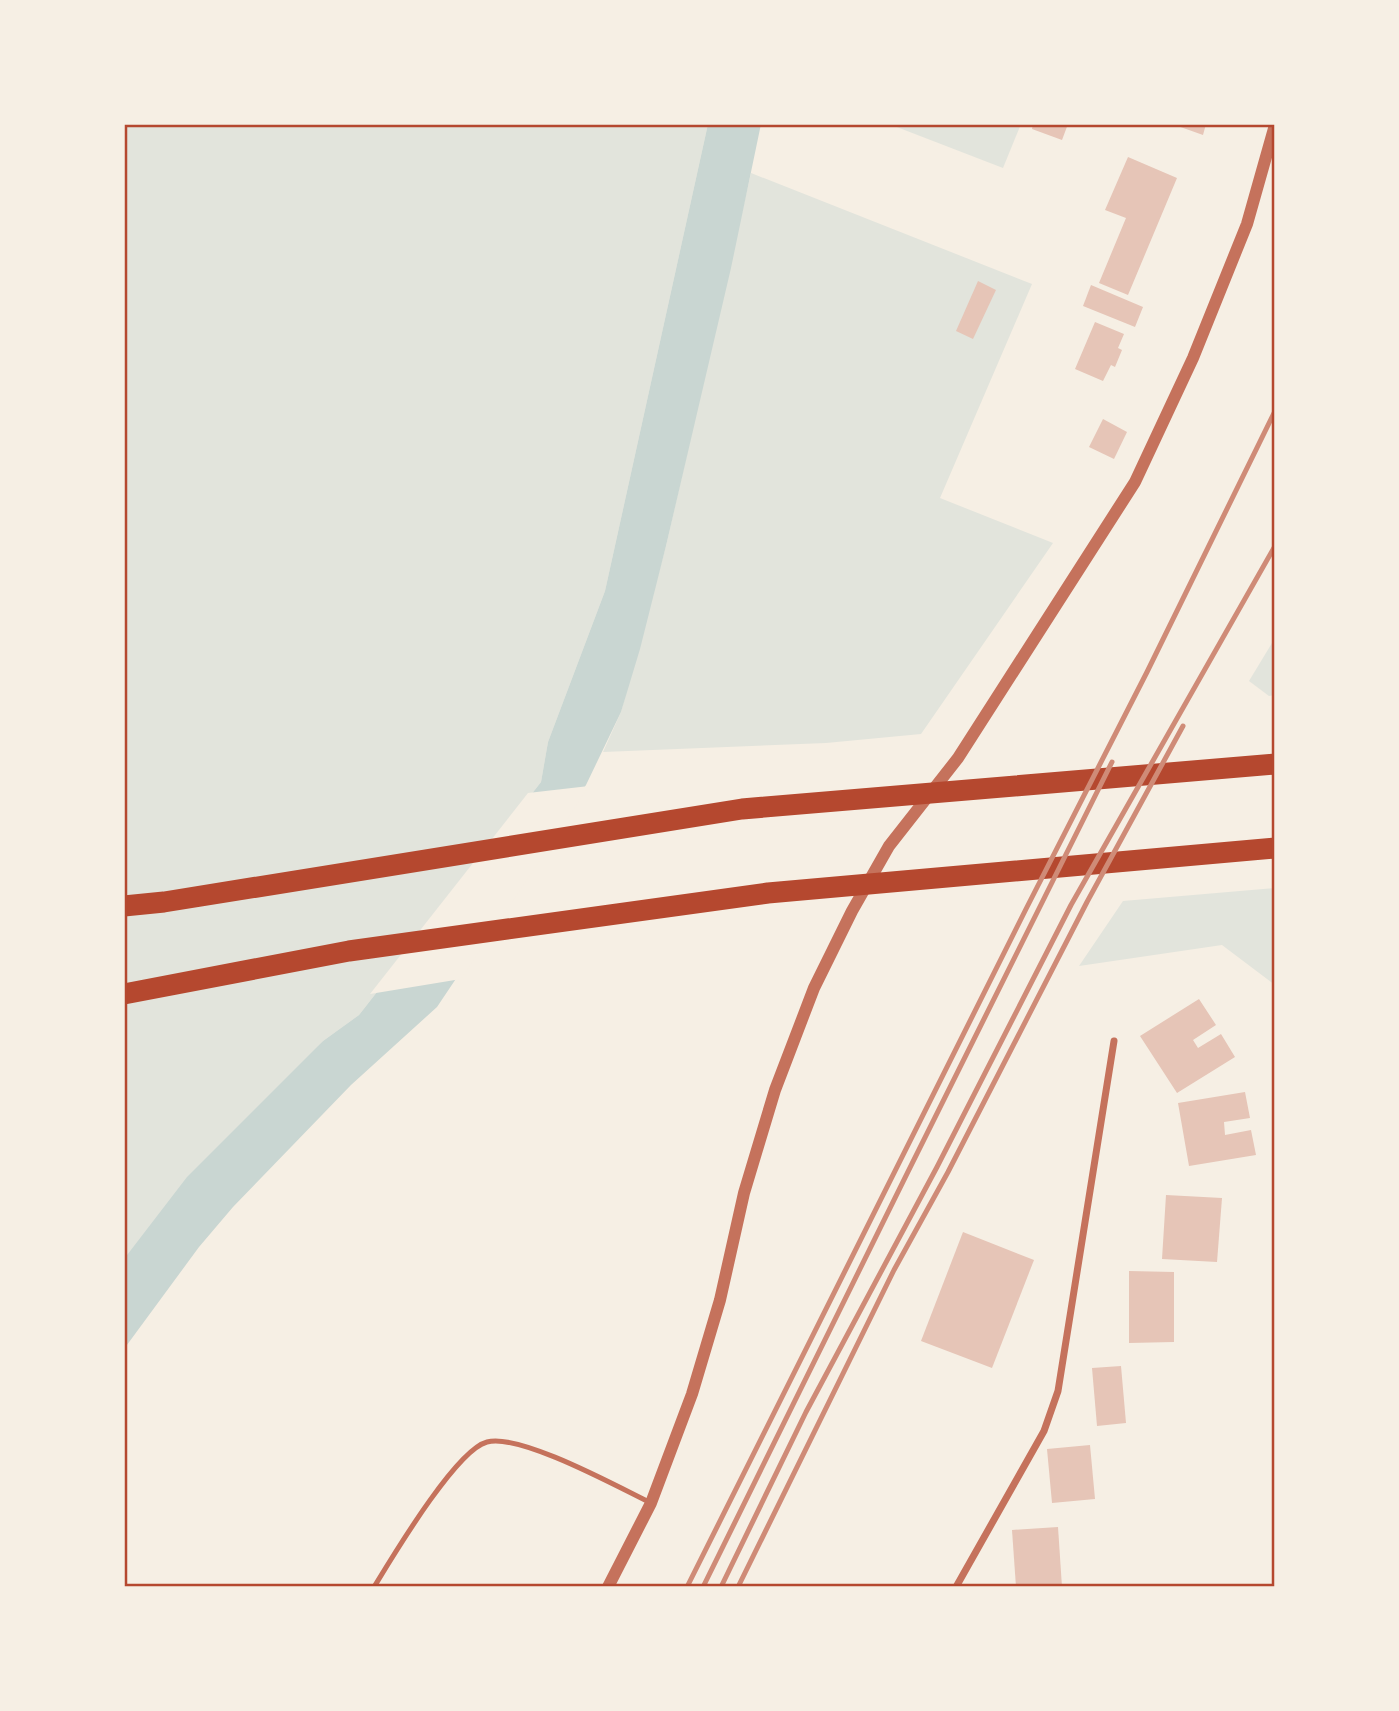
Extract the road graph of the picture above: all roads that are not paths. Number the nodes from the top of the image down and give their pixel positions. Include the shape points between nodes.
1 (1275, 125) edge
2 (1275, 764) edge
3 (1275, 848) edge
4 (164, 902) junction
5 (124, 906) edge
6 (124, 911) edge
7 (124, 994) edge
8 (1114, 1041) dead end
9 (651, 1503) junction
10 (374, 1587) edge
11 (608, 1587) edge
12 (956, 1587) edge

1 - 9 street via 1242,236 1193,358 1135,482 958,758 889,846 814,988 771,1103 692,1394
2 - 4 highway via 742,809
3 - 7 highway via 754,895 349,951
4 - 5 highway
4 - 6 highway
8 - 12 street via 1058,1391 1044,1431
9 - 10 lane via 554,1456 489,1441 474,1447 458,1464
9 - 11 street

